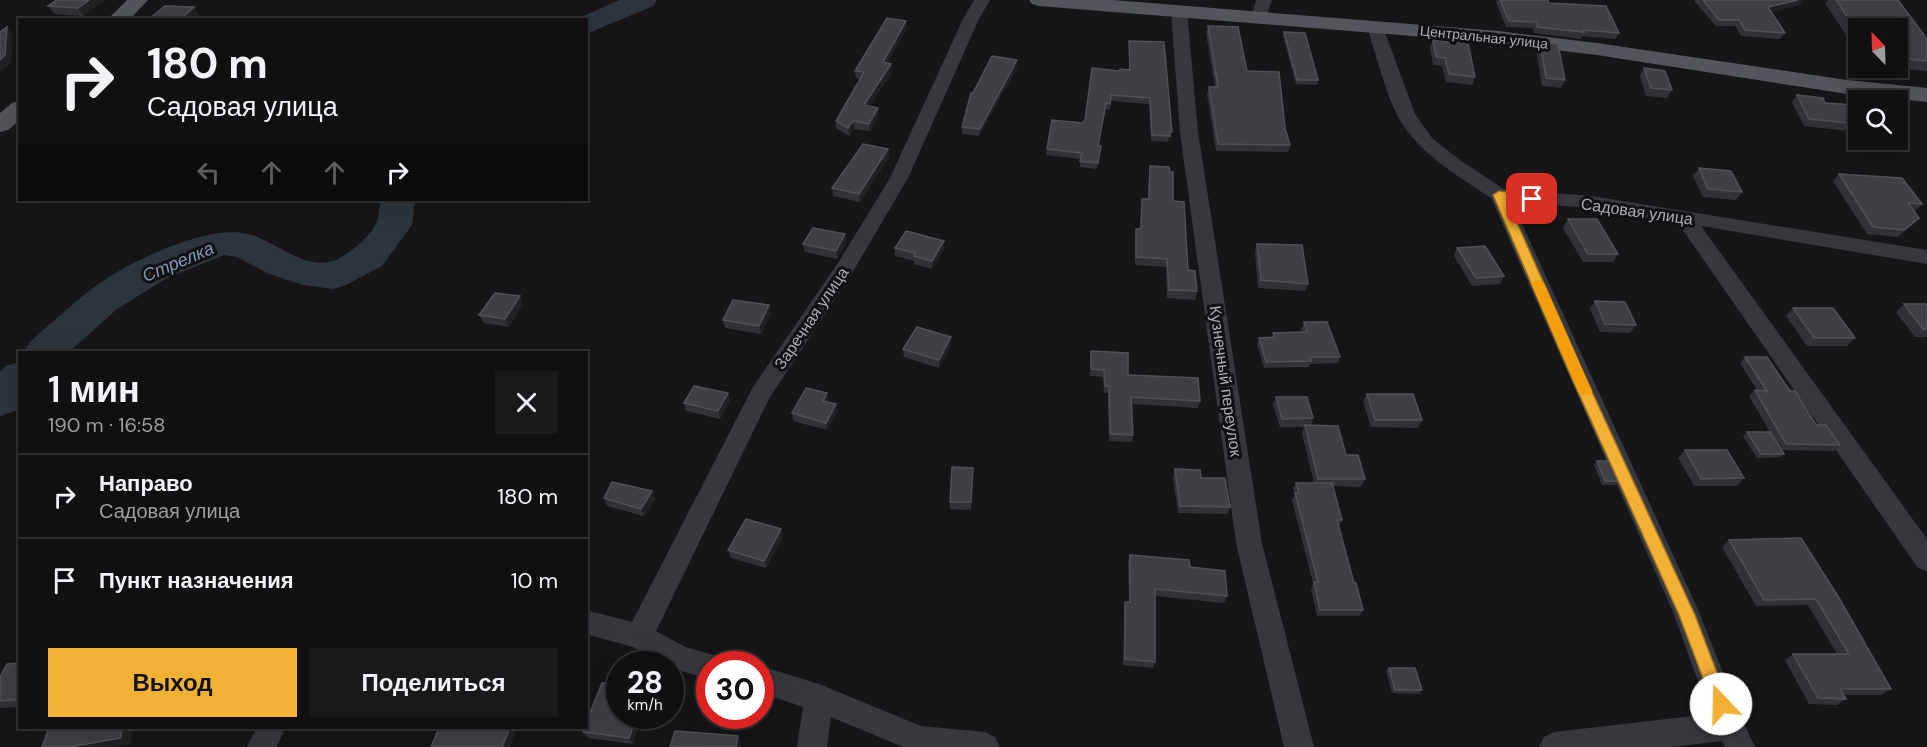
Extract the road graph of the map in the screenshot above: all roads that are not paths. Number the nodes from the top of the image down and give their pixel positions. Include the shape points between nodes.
1 (138, 0) edge
2 (982, 0) edge
3 (1039, 0) edge
4 (1261, 9) edge
5 (1179, 11) junction
6 (119, 18) edge
7 (1375, 27) junction
8 (1927, 95) edge
9 (18, 110) edge
10 (0, 125) edge
11 (1499, 195) junction
12 (1684, 217) junction
13 (1924, 261) edge
14 (1927, 560) edge
15 (588, 623) edge
16 (635, 635) junction
17 (696, 663) edge
18 (774, 684) edge
19 (825, 701) junction
20 (270, 729) edge
21 (1735, 737) edge
22 (262, 747) edge
23 (812, 747) edge
24 (985, 747) edge
25 (1299, 747) edge
26 (1554, 747) edge

1 - 6 main road
2 - 16 street, Заречная улица via 898,178 845,268 761,393
3 - 5 main road, Центральная улица
4 - 5 main road, Центральная улица
4 - 7 main road, Центральная улица
5 - 25 street, Кузнечный переулок via 1189,132 1249,543
7 - 8 main road, Центральная улица via 1597,49 1847,87
7 - 11 street, Садовая улица via 1406,115 1426,142
9 - 10 main road
11 - 12 street, Садовая улица via 1591,202
11 - 21 street via 1687,615
12 - 13 street, Садовая улица
12 - 14 street
15 - 16 street
16 - 17 street via 680,659
18 - 19 street
19 - 23 street
19 - 24 street via 921,740
20 - 22 street
21 - 26 street

